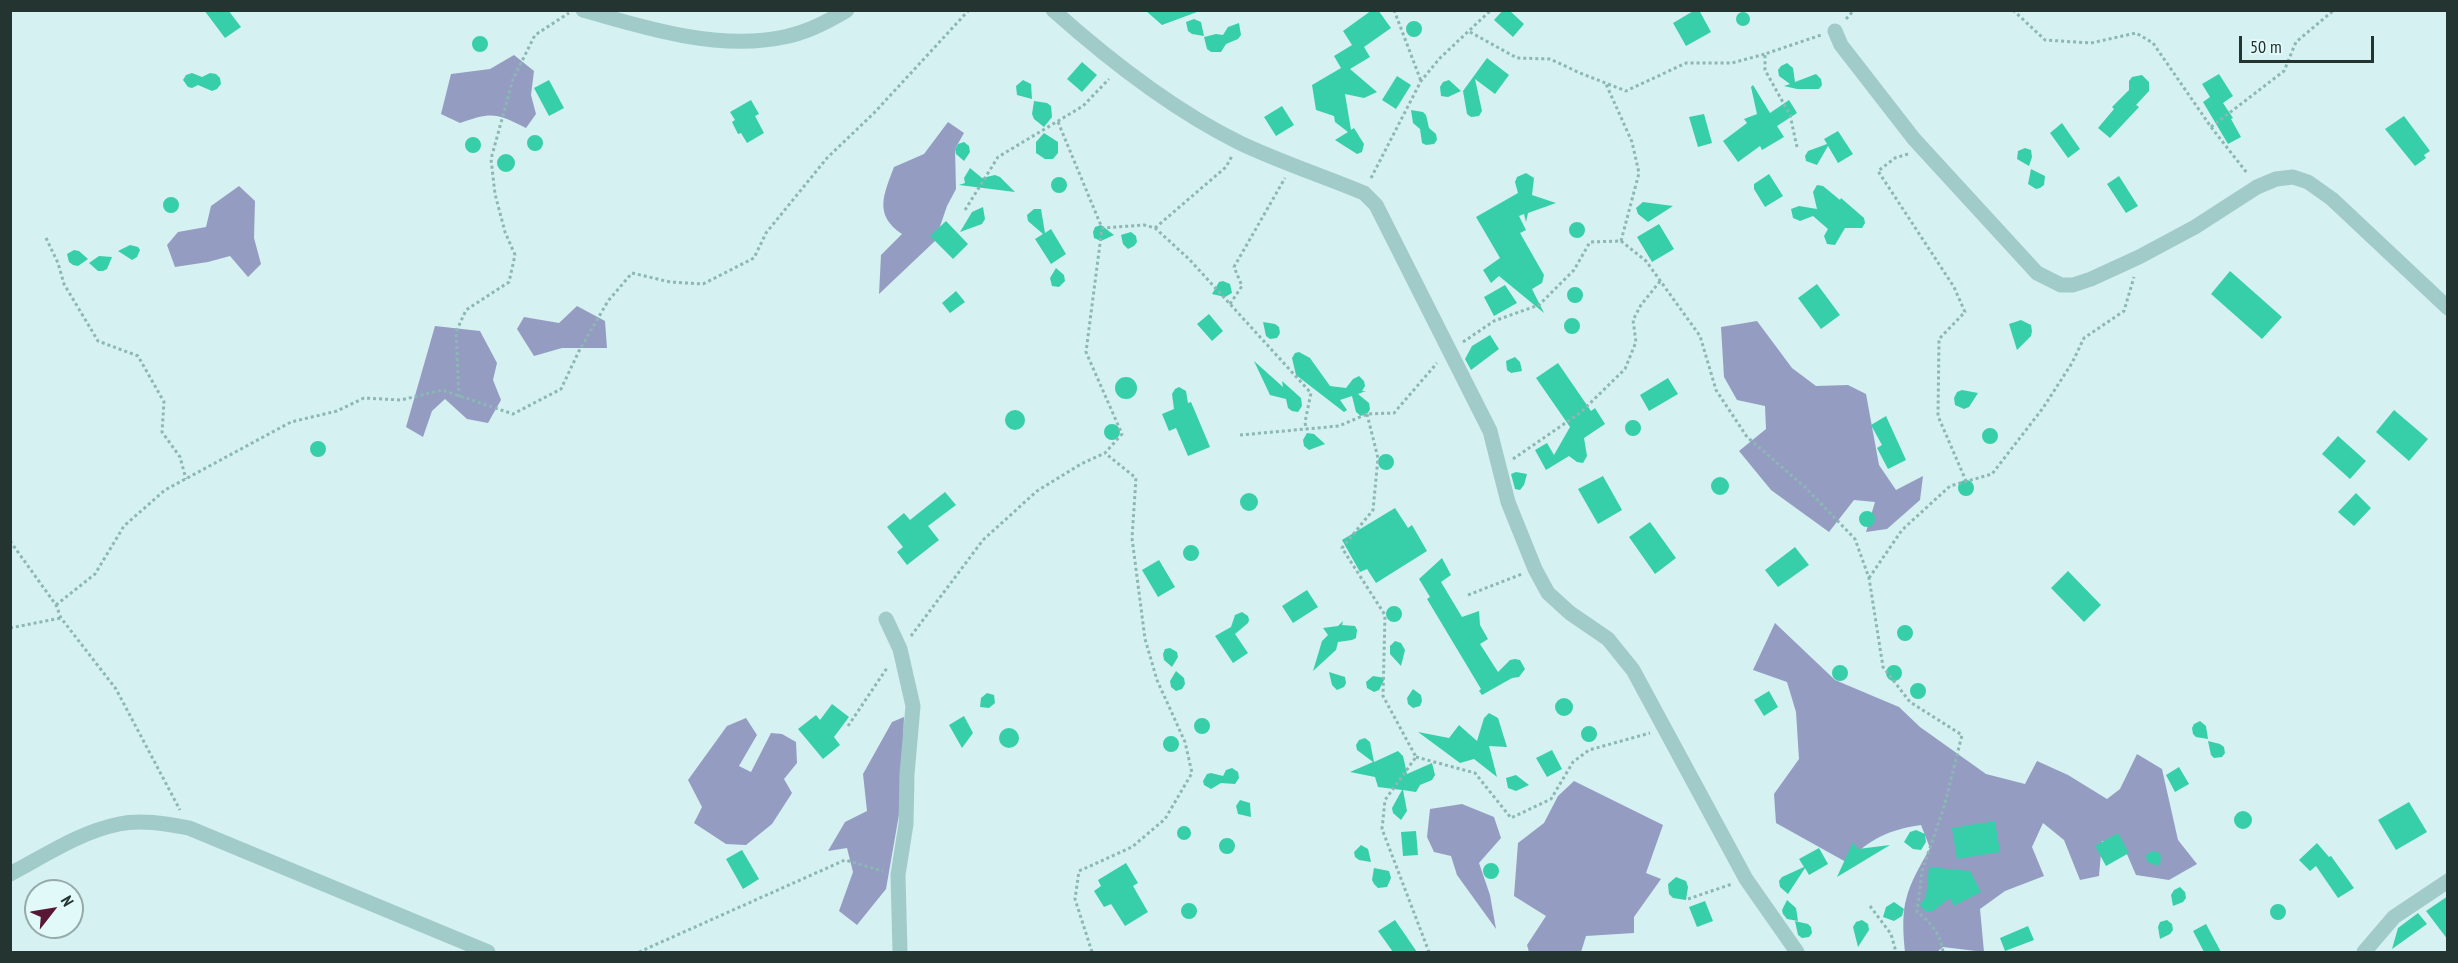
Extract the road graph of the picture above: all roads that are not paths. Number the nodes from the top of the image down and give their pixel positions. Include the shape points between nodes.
1 (584, 10) edge
2 (848, 10) edge
3 (1053, 10) edge
4 (1835, 31) road end
5 (2448, 308) edge
6 (886, 619) dead end
7 (10, 874) edge
8 (2448, 881) edge
9 (488, 952) edge
10 (900, 952) edge
11 (1797, 952) edge
12 (2364, 952) edge

1 - 2 street via 680,35 735,40 784,37
3 - 11 street via 1121,66 1186,112 1239,142 1364,193 1376,205 1490,431 1508,502 1548,593 1608,639 1646,689 1746,879
4 - 5 street via 1841,45 1924,149 2037,273 2048,280 2073,285 2139,258 2257,187 2293,177 2308,182 2332,199
6 - 10 street via 900,649 913,706 906,824 898,875
7 - 9 street via 86,833 122,823 163,823 189,828
8 - 12 street via 2394,917

